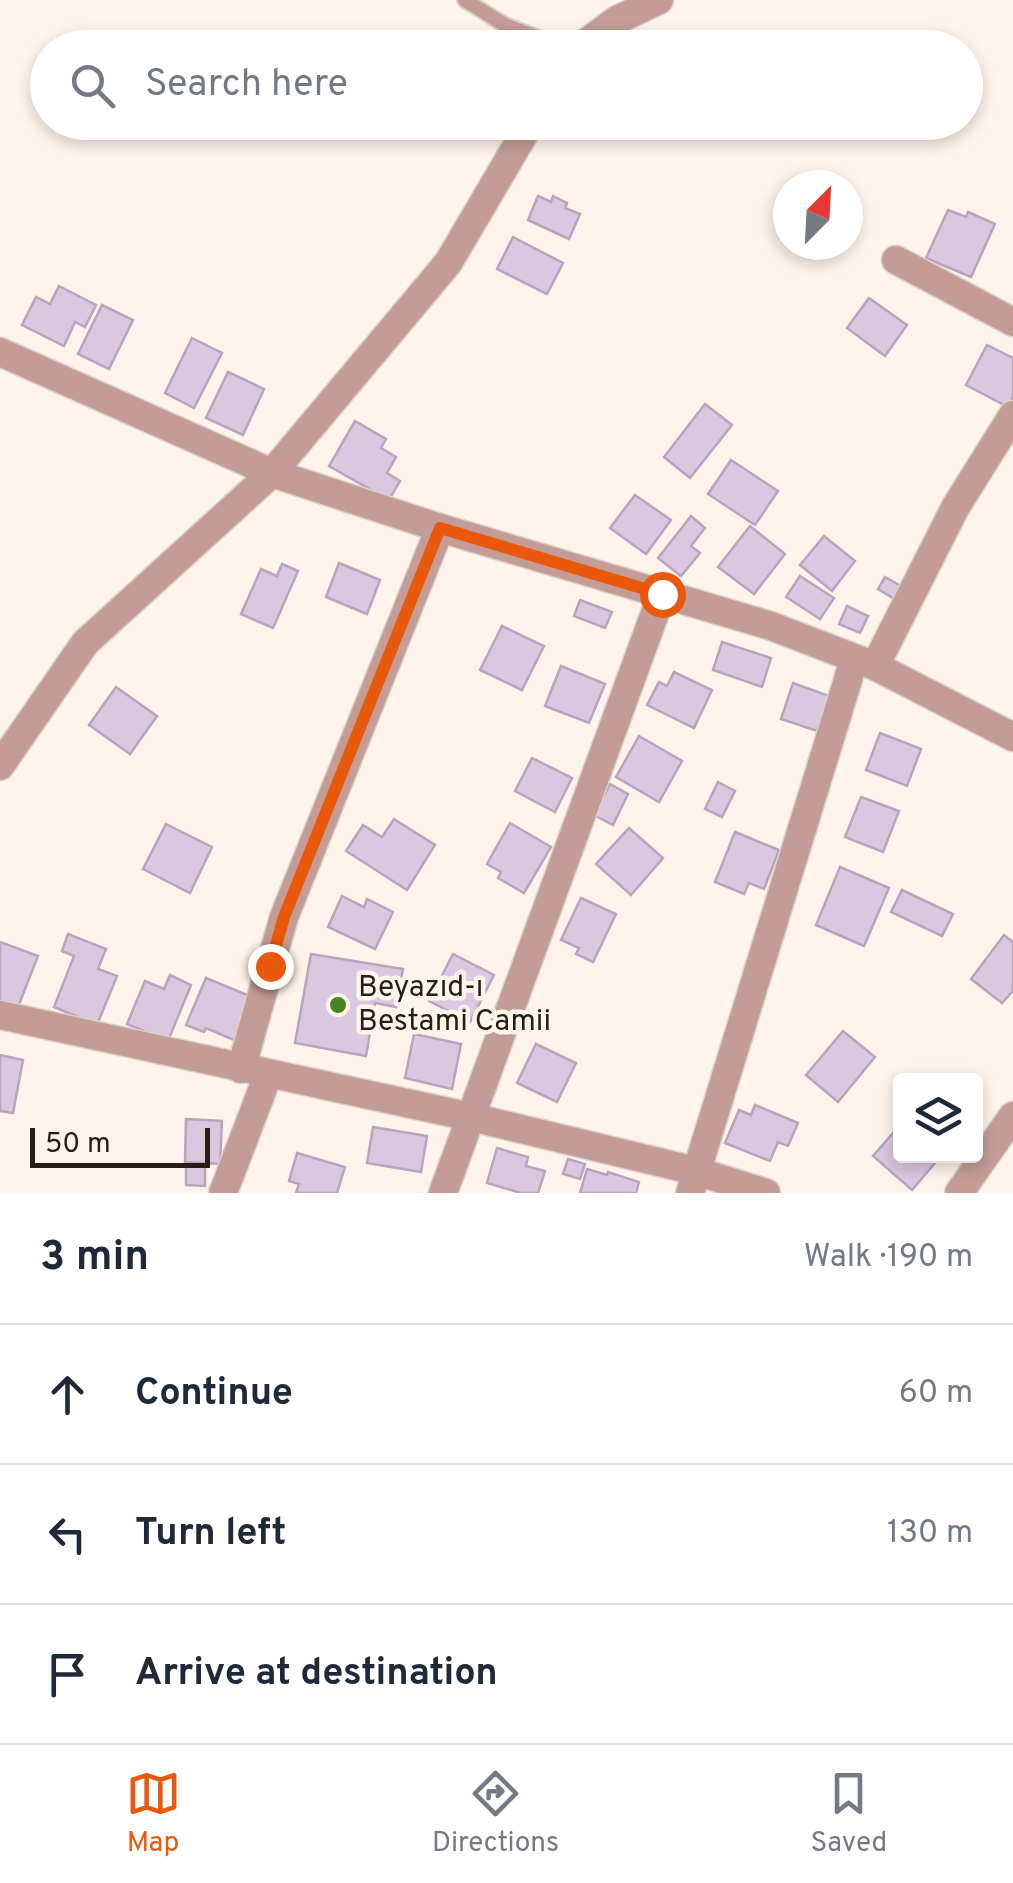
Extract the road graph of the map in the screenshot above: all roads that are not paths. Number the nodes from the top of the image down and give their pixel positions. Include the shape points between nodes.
1 (465, 0) edge
2 (658, 0) edge
3 (517, 30) edge
4 (604, 30) edge
5 (520, 140) edge
6 (896, 260) dead end
7 (1013, 322) edge
8 (0, 352) edge
9 (1013, 415) edge
10 (272, 473) junction
11 (440, 528) junction
12 (662, 594) junction
13 (864, 663) junction
14 (1013, 737) edge
15 (0, 766) edge
16 (0, 1016) edge
17 (255, 1072) junction
18 (1013, 1116) edge
19 (471, 1117) junction
20 (693, 1182) edge
21 (223, 1193) edge
22 (442, 1193) edge
23 (766, 1193) edge
24 (960, 1193) edge

1 - 3 lane
2 - 4 street
5 - 10 street via 448,263
6 - 7 street
8 - 10 street
9 - 13 street
10 - 11 street
10 - 15 street via 85,644
11 - 12 street
11 - 17 street via 284,917
12 - 13 street
12 - 19 street
13 - 14 street
13 - 20 street
16 - 17 street
17 - 19 street
17 - 21 street
18 - 24 street
19 - 20 street
19 - 22 street
20 - 23 street

